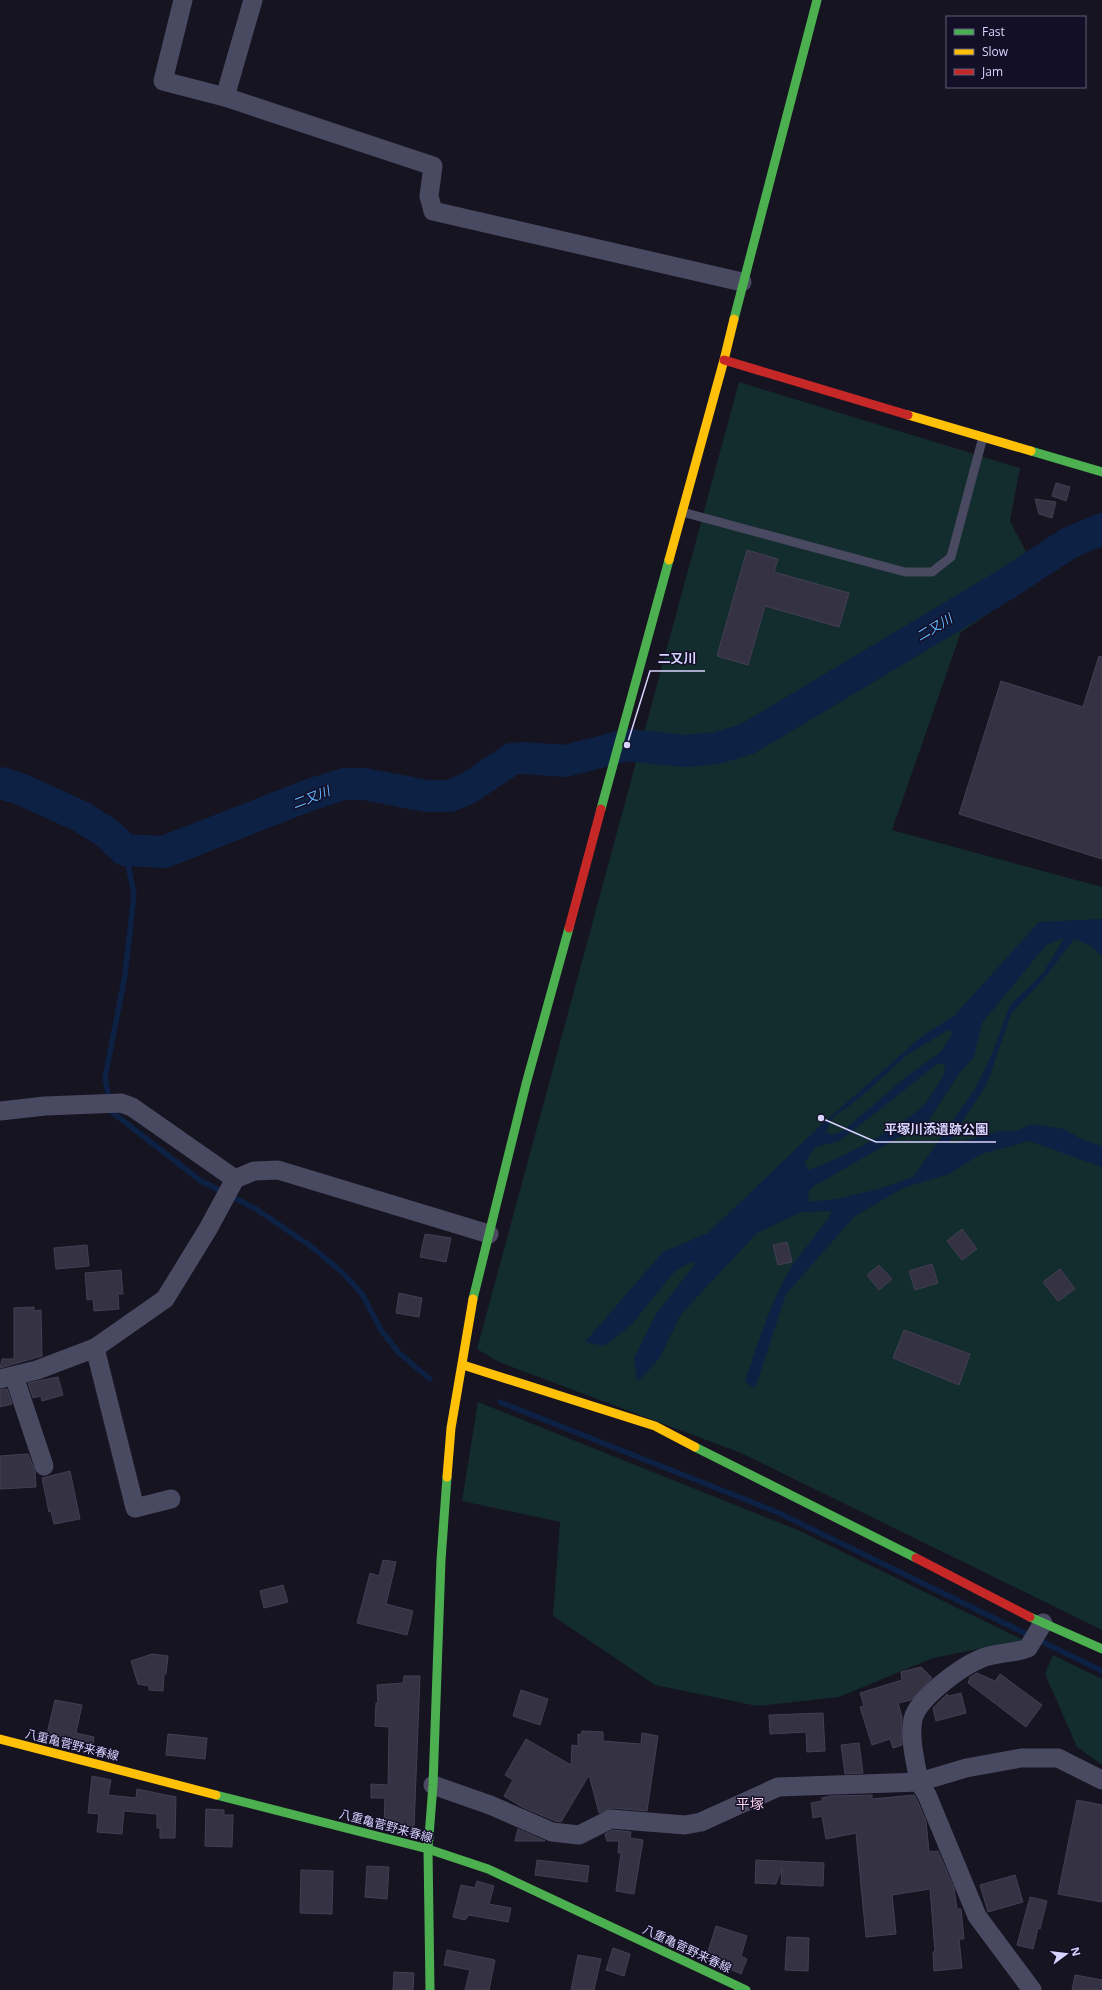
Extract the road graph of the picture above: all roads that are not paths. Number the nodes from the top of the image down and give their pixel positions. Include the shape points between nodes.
1 (183, 0) edge
2 (253, 0) edge
3 (817, 0) edge
4 (225, 97) junction
5 (742, 282) junction
6 (724, 360) junction
7 (983, 437) junction
8 (1102, 472) edge
9 (682, 512) junction
10 (0, 1111) edge
11 (235, 1179) junction
12 (489, 1234) junction
13 (95, 1348) junction
14 (463, 1365) junction
15 (7, 1377) edge
16 (44, 1466) dead end
17 (171, 1499) dead end
18 (1043, 1622) junction
19 (1102, 1649) edge
20 (0, 1743) edge
21 (1102, 1780) edge
22 (919, 1782) junction
23 (433, 1786) junction
24 (428, 1849) junction
25 (430, 1990) edge
26 (746, 1990) edge
27 (1032, 1990) edge

1 - 4 street via 163,81
2 - 4 street
3 - 5 street
4 - 5 street via 433,166 429,196 433,211
5 - 6 street
6 - 7 street
6 - 9 street
7 - 8 street
7 - 9 lane via 951,557 932,572 905,572
9 - 12 street via 528,1077
10 - 11 street via 44,1106 121,1103 132,1107
11 - 12 street via 254,1171 278,1170
11 - 13 street via 165,1299
12 - 14 street via 473,1300
13 - 15 street via 37,1370
13 - 17 street via 135,1508
14 - 18 street via 656,1426
14 - 23 street via 451,1428 441,1560
15 - 16 street
18 - 19 street
18 - 22 street via 1028,1648 981,1658 954,1673 916,1709 913,1720 913,1745
20 - 24 street, 八重亀菅野来春線
21 - 22 street via 1058,1758 1021,1758 966,1768
22 - 23 street via 778,1787 701,1822 685,1825 611,1819 579,1835 552,1832 490,1805
22 - 27 street via 927,1795 977,1916
23 - 24 street
24 - 25 street
24 - 26 street, 八重亀菅野来春線 via 488,1869

